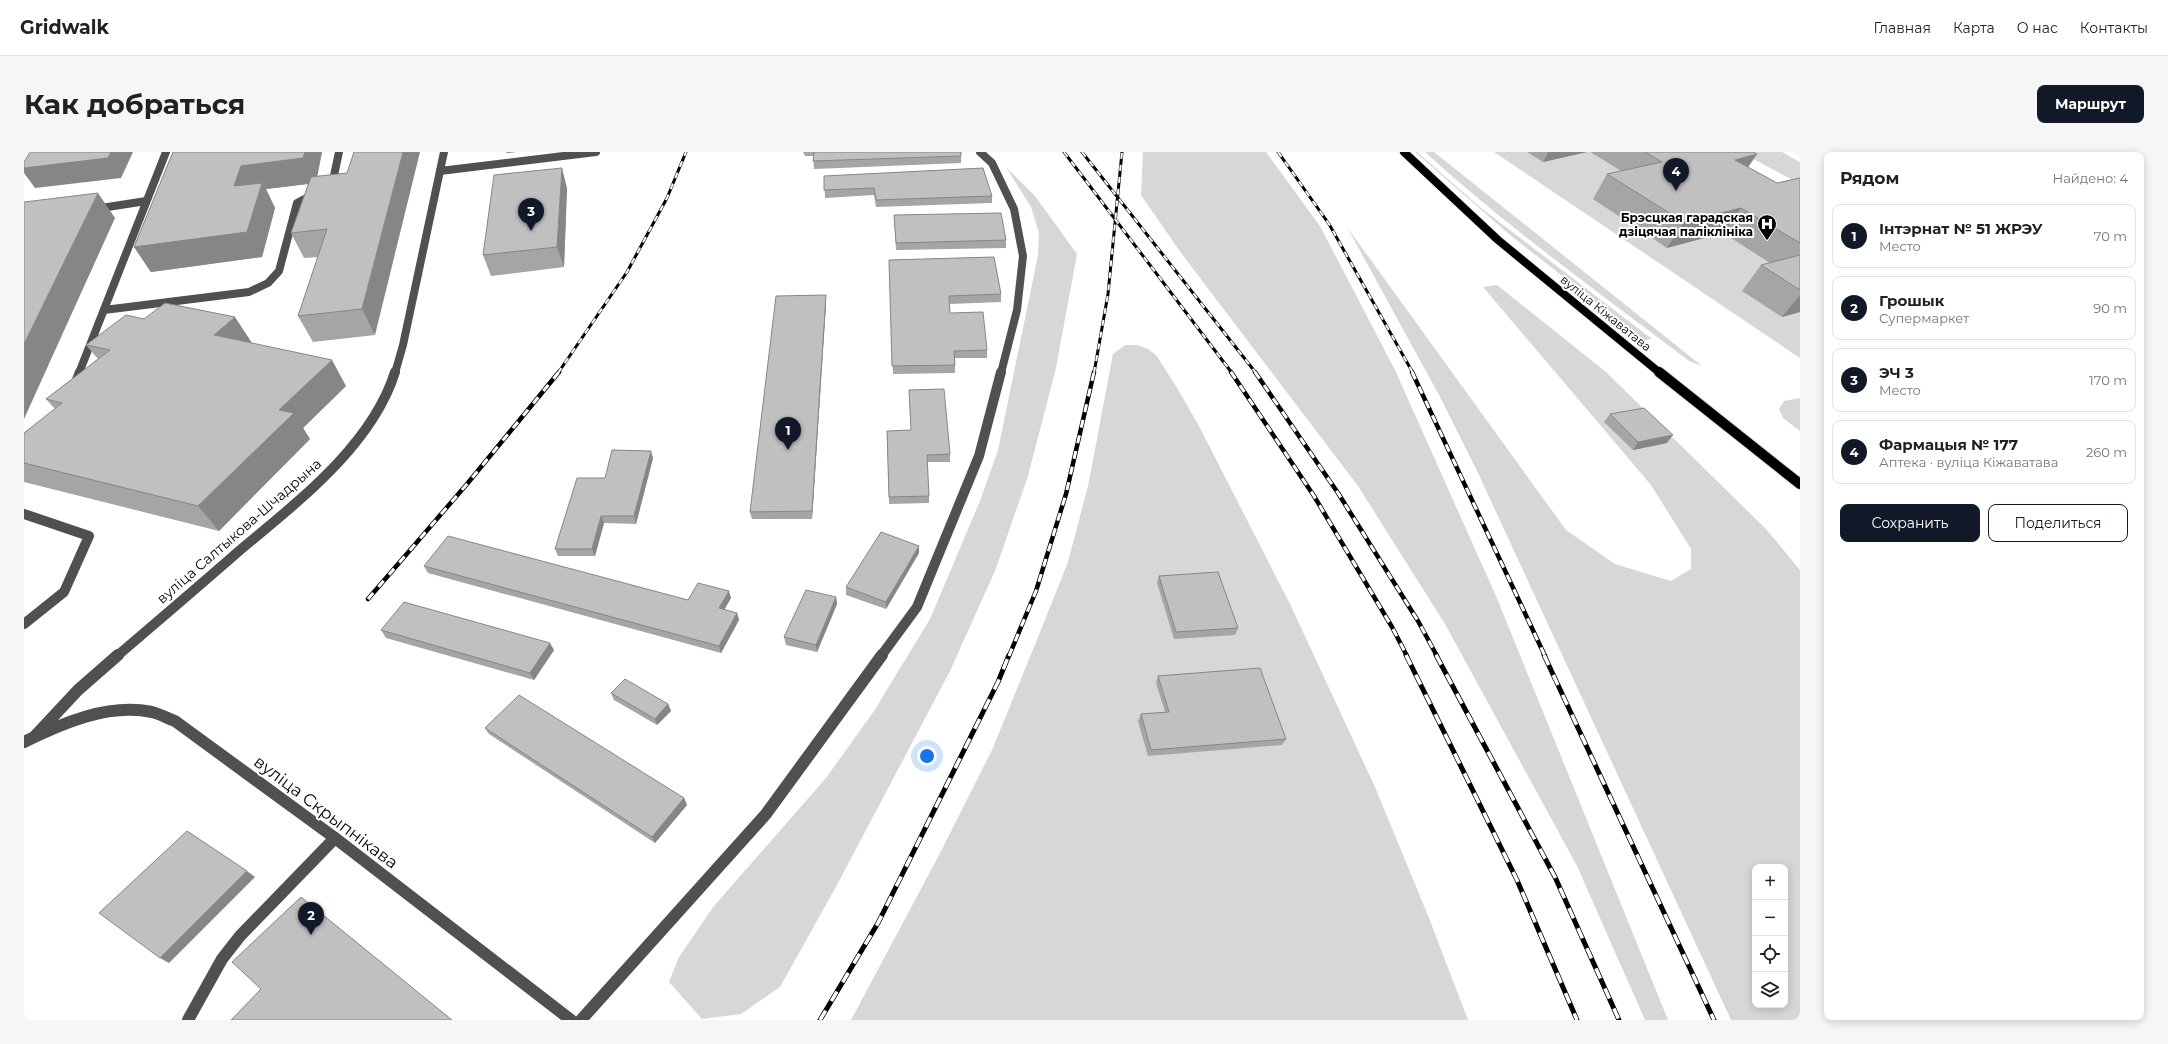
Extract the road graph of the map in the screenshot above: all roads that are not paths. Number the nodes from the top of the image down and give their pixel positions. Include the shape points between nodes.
1 (166, 152) edge
2 (339, 152) edge
3 (444, 152) edge
4 (596, 152) edge
5 (980, 152) edge
6 (1404, 152) edge
7 (440, 171) junction
8 (146, 201) junction
9 (85, 210) edge
10 (104, 310) junction
11 (71, 394) edge
12 (1800, 484) edge
13 (24, 514) edge
14 (24, 624) edge
15 (35, 736) junction
16 (24, 742) edge
17 (335, 838) junction
18 (188, 1020) edge
19 (571, 1020) edge
20 (581, 1020) edge

1 - 8 street
2 - 10 street via 332,185 297,202 279,271 268,283 249,292
3 - 7 street, вуліца Салтыкова-Шчадрына
4 - 7 street
5 - 20 street via 992,163 1014,209 1023,256 1017,310 979,456 918,607 766,814
6 - 12 main road, вуліца Кіжаватава via 1476,220 1566,297
7 - 15 street, вуліца Салтыкова-Шчадрына via 395,373 381,404 362,433 304,496 78,690
8 - 9 street
8 - 10 street
10 - 11 street
13 - 14 street via 89,536 64,592
15 - 16 street
15 - 17 street, вуліца Скрыпнікава via 69,722 101,713 128,709 153,712 175,721
17 - 18 street via 240,936 222,959
17 - 19 street, вуліца Скрыпнікава

